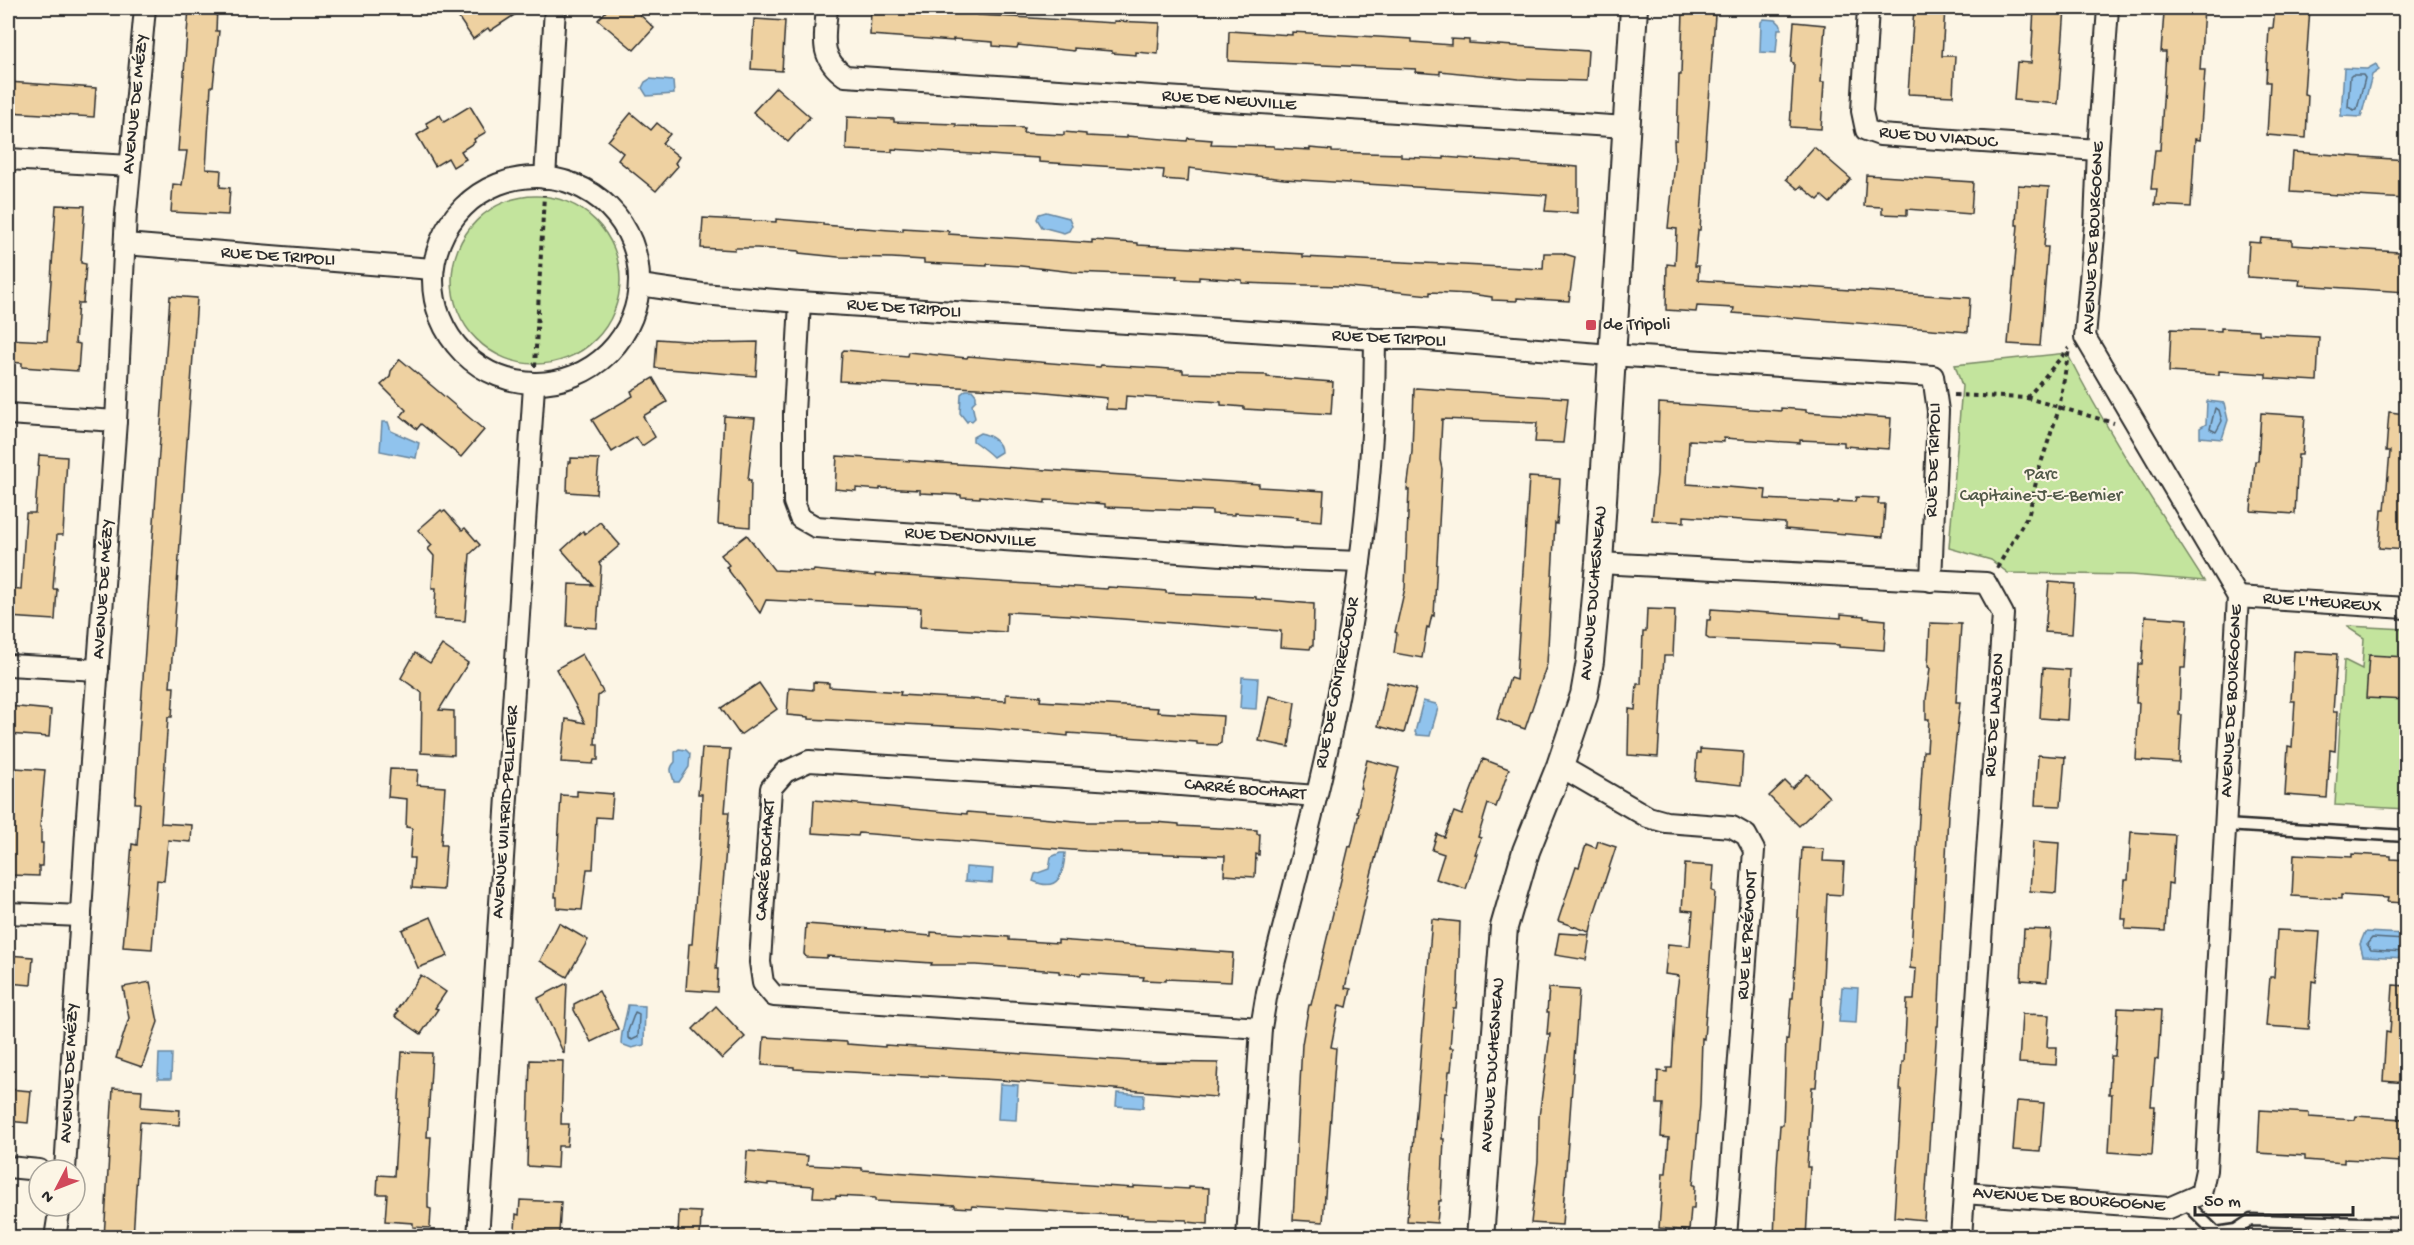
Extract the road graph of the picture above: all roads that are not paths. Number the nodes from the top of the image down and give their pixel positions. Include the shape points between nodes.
1 (145, 8) edge
2 (555, 8) edge
3 (827, 8) edge
4 (1634, 8) edge
5 (1868, 8) edge
6 (2108, 8) edge
7 (1626, 127) junction
8 (2098, 150) junction
9 (8, 159) edge
10 (130, 166) junction
11 (545, 178) junction
12 (124, 244) junction
13 (432, 269) junction
14 (640, 285) junction
15 (800, 302) junction
16 (1376, 339) junction
17 (1611, 355) junction
18 (534, 386) junction
19 (8, 414) edge
20 (116, 421) junction
21 (1360, 562) junction
22 (1599, 563) junction
23 (1931, 581) junction
24 (2238, 597) junction
25 (2406, 608) edge
26 (8, 665) edge
27 (98, 670) junction
28 (1560, 766) junction
29 (1316, 796) junction
30 (2225, 825) junction
31 (2406, 836) edge
32 (8, 913) edge
33 (81, 916) junction
34 (1261, 1028) junction
35 (66, 1158) edge
36 (8, 1167) edge
37 (27, 1169) edge
38 (1964, 1193) junction
39 (2185, 1202) junction
40 (58, 1218) edge
41 (2402, 1224) dead end
42 (2216, 1235) edge
43 (55, 1238) edge
44 (478, 1238) edge
45 (1247, 1238) edge
46 (1480, 1238) edge
47 (1726, 1238) edge
48 (1961, 1238) edge

1 - 10 street, AVENUE DE MÉZY
2 - 11 street
3 - 7 street, RUE DE NEUVILLE via 824,49 834,68 845,76
4 - 7 street, AVENUE DUCHESNEAU
5 - 8 street, RUE DU VIADUC via 1862,111 1866,130 1880,135
6 - 8 street, AVENUE DE BOURGOGNE
7 - 17 street, AVENUE DUCHESNEAU
8 - 24 street, AVENUE DE BOURGOGNE via 2095,223 2077,342 2140,431
9 - 10 street
10 - 12 street, AVENUE DE MÉZY
11 - 13 street via 510,179 481,191 457,211 440,238
11 - 14 street via 573,183 601,199 623,223 636,253
12 - 13 street, RUE DE TRIPOLI
12 - 20 street, AVENUE DE MÉZY
13 - 18 street via 434,302 447,333 469,358 497,376
14 - 15 street, RUE DE TRIPOLI
14 - 18 street via 633,317 617,345 592,367 562,380
15 - 16 street, RUE DE TRIPOLI
15 - 21 street, RUE DENONVILLE via 794,502 800,518 816,527
16 - 17 street, RUE DE TRIPOLI
16 - 21 street, RUE DE CONTRECOEUR
17 - 22 street, AVENUE DUCHESNEAU
17 - 23 street, RUE DE TRIPOLI via 1933,376 1938,411
18 - 44 street, AVENUE WILFRID-PELLETIER
19 - 20 street
20 - 27 street, AVENUE DE MÉZY
21 - 29 street, RUE DE CONTRECOEUR
22 - 23 street
22 - 28 street, AVENUE DUCHESNEAU via 1584,695
23 - 38 street, RUE DE LAUZON via 1986,583 2003,614
24 - 25 street, RUE L'HEUREUX
24 - 30 street, AVENUE DE BOURGOGNE
26 - 27 street
27 - 33 street, AVENUE DE MÉZY
28 - 46 street, AVENUE DUCHESNEAU via 1526,851 1504,927
28 - 47 street, RUE LE PRÉMONT via 1648,817 1732,827 1746,835 1754,850
29 - 34 street, RUE DE CONTRECOEUR
29 - 34 street, CARRÉ BOCHART via 809,761 785,771 771,788 760,962 763,983 774,996
30 - 31 lane
30 - 39 street, AVENUE DE BOURGOGNE via 2206,1170 2201,1194
32 - 33 street
33 - 35 street, AVENUE DE MÉZY
34 - 45 street, RUE DE CONTRECOEUR
36 - 37 street
38 - 39 street, AVENUE DE BOURGOGNE via 2169,1209
38 - 48 street, RUE DE LAUZON
39 - 42 lane
40 - 43 street
41 - 42 lane via 2252,1220 2236,1230

